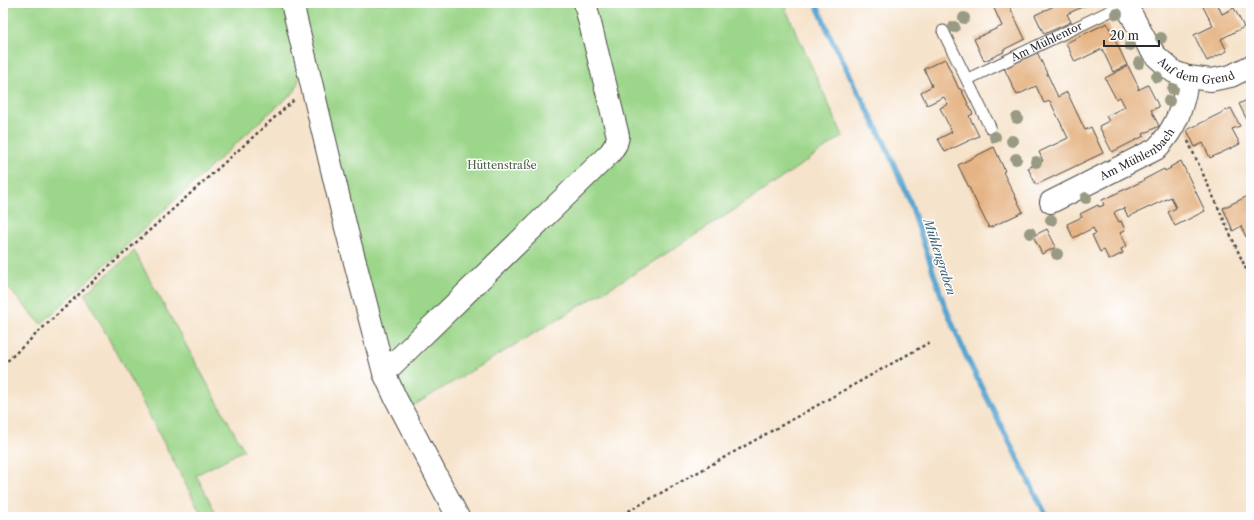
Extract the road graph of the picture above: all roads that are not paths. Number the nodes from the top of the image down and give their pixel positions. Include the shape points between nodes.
1 (292, 3) edge
2 (585, 3) edge
3 (1125, 3) edge
4 (943, 31) dead end
5 (1251, 66) edge
6 (1188, 78) junction
7 (968, 79) junction
8 (990, 127) dead end
9 (1050, 202) dead end
10 (384, 373) junction
11 (458, 517) edge

1 - 10 street
2 - 10 street via 618,136 616,144
3 - 6 street, Auf dem Grend via 1153,52 1174,72
3 - 7 lane, Am Mühlentor
4 - 7 lane
5 - 6 street, Auf dem Grend via 1231,76 1211,80
6 - 9 street, Am Mühlenbach via 1178,118 1169,135 1156,149
7 - 8 lane
10 - 11 street

